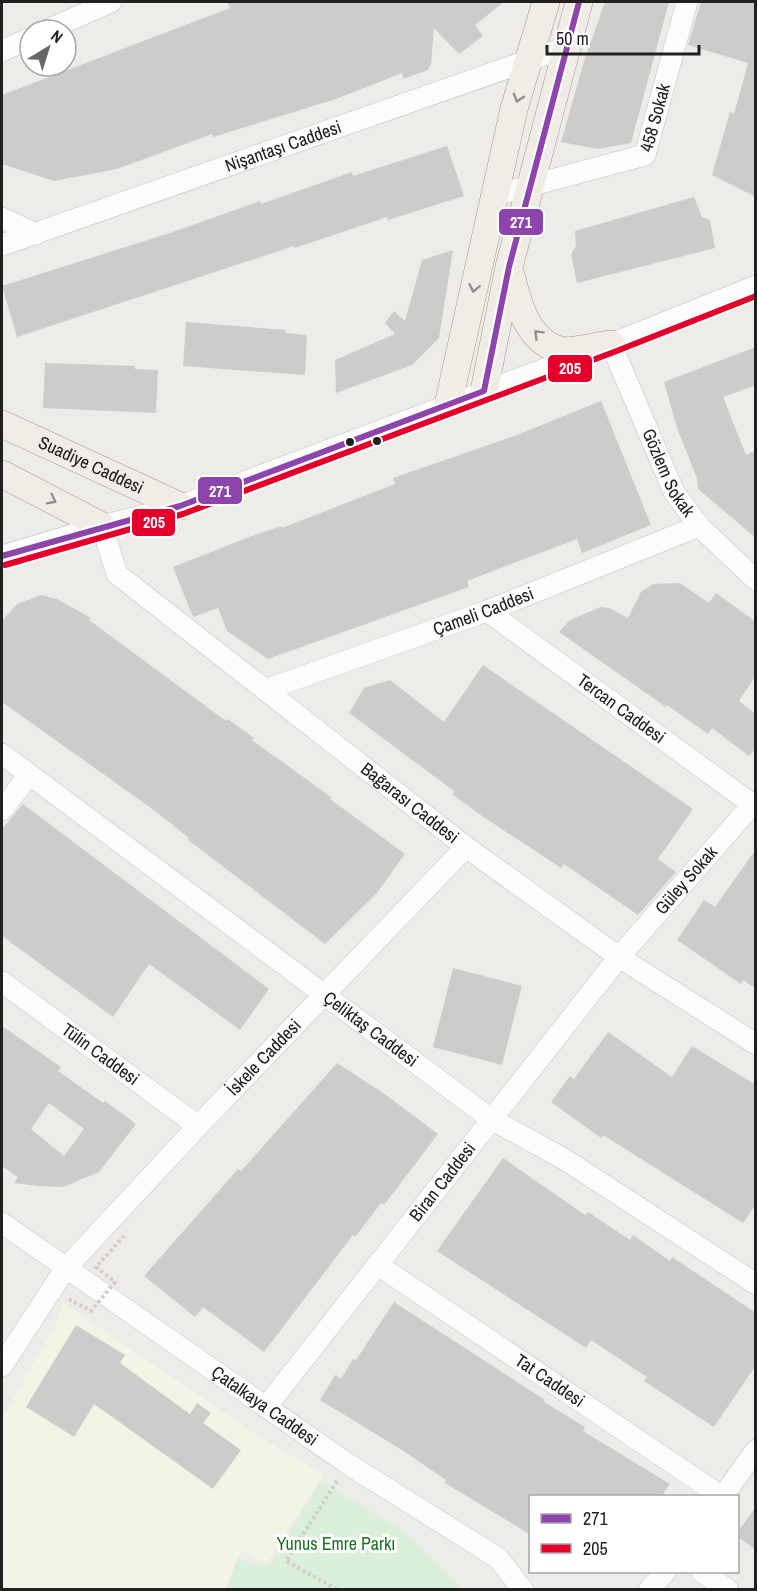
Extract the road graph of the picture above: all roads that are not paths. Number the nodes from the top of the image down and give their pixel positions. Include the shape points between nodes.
1 (111, 2) edge
2 (546, 2) edge
3 (579, 2) edge
4 (687, 2) edge
5 (74, 18) edge
6 (18, 44) edge
7 (567, 47) junction
8 (2, 51) edge
9 (529, 61) junction
10 (531, 186) junction
11 (495, 195) junction
12 (2, 219) edge
13 (36, 234) junction
14 (2, 245) edge
15 (510, 267) junction
16 (756, 286) edge
17 (611, 344) junction
18 (484, 391) junction
19 (448, 405) junction
20 (2, 424) edge
21 (2, 474) edge
22 (180, 506) junction
23 (102, 525) junction
24 (699, 526) junction
25 (2, 556) edge
26 (756, 580) edge
27 (487, 611) junction
28 (266, 690) junction
29 (2, 754) edge
30 (28, 776) junction
31 (754, 806) edge
32 (2, 810) edge
33 (466, 846) junction
34 (619, 957) junction
35 (2, 982) edge
36 (325, 995) junction
37 (756, 1044) edge
38 (491, 1119) junction
39 (198, 1126) junction
40 (2, 1223) edge
41 (378, 1265) junction
42 (65, 1269) junction
43 (756, 1284) edge
44 (2, 1366) edge
45 (266, 1407) junction
46 (756, 1450) edge
47 (719, 1495) edge
48 (723, 1495) edge
49 (664, 1573) edge
50 (703, 1573) edge
51 (523, 1590) edge
52 (649, 1590) edge
53 (728, 1590) edge

1 - 5 street
2 - 9 main road
3 - 7 main road
4 - 10 street, 458 Sokak via 645,155
6 - 8 street
7 - 9 street, Nişantaşı Caddesi
7 - 10 main road
9 -> 11 main road
9 - 13 street, Nişantaşı Caddesi
10 - 11 street, 458 Sokak
10 - 15 main road
11 -> 19 main road
12 - 13 street
13 - 14 street, Nişantaşı Caddesi
17 -> 15 main road via 561,350 537,336 519,309
15 - 18 main road
16 - 17 street
17 - 18 street
17 - 24 street, Gözlem Sokak via 674,492
18 - 19 street
19 - 22 street
20 - 22 main road, Suadiye Caddesi
21 -> 23 main road
22 - 23 street
23 - 25 street
23 - 28 street, Bağarası Caddesi via 117,574
24 - 26 street, Gözlem Sokak
24 - 27 street, Çameli Caddesi
27 - 28 street, Çameli Caddesi
27 - 31 street, Tercan Caddesi
28 - 33 street, Bağarası Caddesi
29 - 30 street, Çeliktaş Caddesi
30 - 32 street
30 - 36 street, Çeliktaş Caddesi
31 - 34 street, Güley Sokak
33 - 34 street, Bağarası Caddesi
33 - 36 street, İskele Caddesi
34 - 37 street, Bağarası Caddesi
34 - 38 street, Biran Caddesi
35 - 39 street, Tülin Caddesi
36 - 38 street, Çeliktaş Caddesi
36 - 39 street, İskele Caddesi
38 - 41 street, Biran Caddesi
38 - 43 street, Çeliktaş Caddesi via 564,1159
39 - 42 street, İskele Caddesi
40 - 42 street, Çatalkaya Caddesi
41 - 45 street, Biran Caddesi
41 - 47 street, Tat Caddesi
42 - 44 street, İskele Caddesi
42 - 45 street, Çatalkaya Caddesi
45 - 51 street, Çatalkaya Caddesi via 348,1464 498,1558
46 - 48 street
49 - 52 street
50 - 53 street

